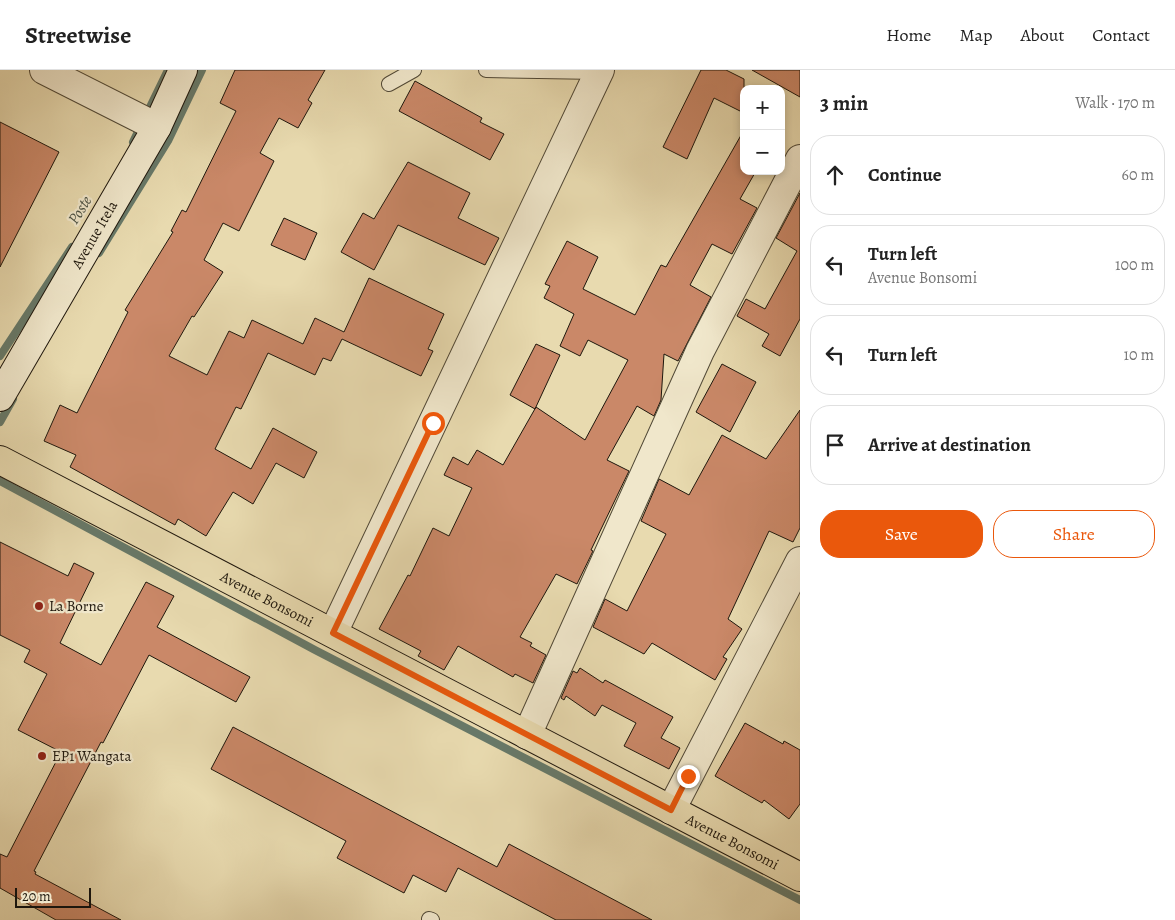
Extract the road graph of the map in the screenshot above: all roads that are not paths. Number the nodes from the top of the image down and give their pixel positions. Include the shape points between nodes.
1 (44, 70) edge
2 (183, 70) edge
3 (414, 70) edge
4 (486, 70) edge
5 (600, 71) edge
6 (389, 84) dead end
7 (157, 127) junction
8 (800, 159) edge
9 (0, 396) edge
10 (0, 460) edge
11 (800, 561) edge
12 (333, 633) junction
13 (527, 735) junction
14 (671, 810) junction
15 (800, 877) edge

1 - 7 street
2 - 7 street, Avenue Itela
3 - 6 lane
4 - 5 lane
5 - 12 street
7 - 9 street, Avenue Itela
8 - 13 street via 700,351
10 - 12 main road, Avenue Bonsomi
11 - 14 street
12 - 13 main road, Avenue Bonsomi
13 - 14 main road, Avenue Bonsomi
14 - 15 main road, Avenue Bonsomi

